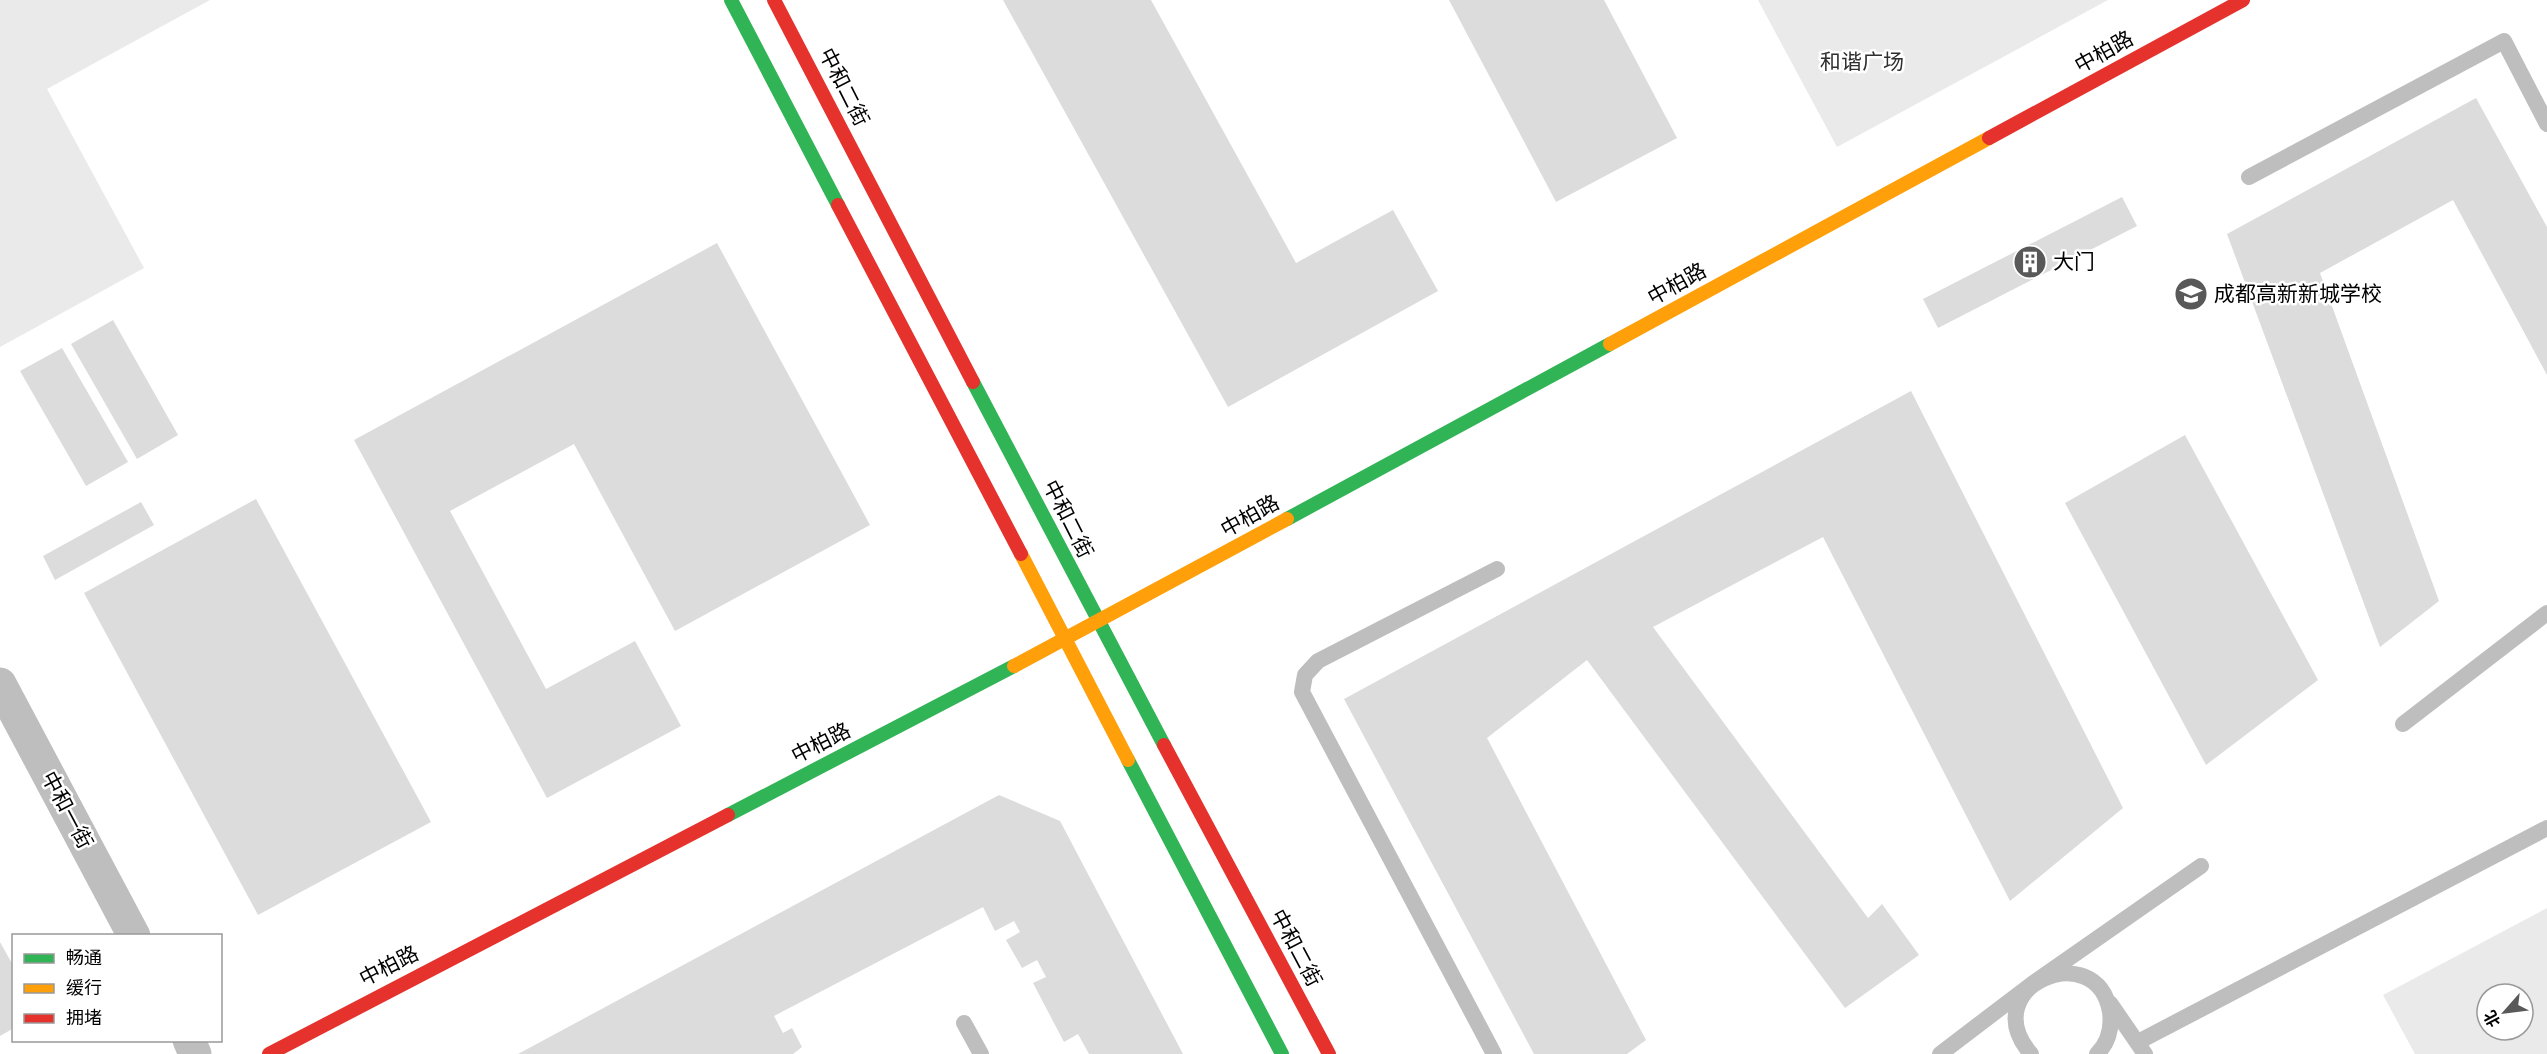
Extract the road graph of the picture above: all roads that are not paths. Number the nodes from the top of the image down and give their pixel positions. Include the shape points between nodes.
1 (730, 0) edge
2 (774, 0) edge
3 (2243, 0) edge
4 (2547, 124) edge
5 (2248, 177) dead end
6 (1497, 569) dead end
7 (2547, 613) edge
8 (1098, 622) junction
9 (1065, 640) junction
10 (0, 684) edge
11 (2403, 724) dead end
12 (2547, 828) edge
13 (2200, 866) dead end
14 (133, 934) edge
15 (2032, 984) junction
16 (2102, 992) junction
17 (964, 1023) dead end
18 (2142, 1048) edge
19 (269, 1054) edge
20 (981, 1054) edge
21 (1282, 1054) edge
22 (1329, 1054) edge
23 (1494, 1054) edge
24 (1940, 1054) edge
25 (2031, 1054) edge
26 (2097, 1054) edge

1 - 9 street
2 - 8 street, 中和二街
3 - 8 street, 中柏路
4 - 5 lane via 2504,41
6 - 23 lane via 1318,661 1305,675 1302,692
7 - 11 lane
8 - 9 street, 中柏路
8 - 22 street, 中和二街
9 - 19 street, 中柏路
9 - 21 street
10 - 14 street, 中和一街
12 - 18 lane
13 - 15 lane
15 - 16 lane via 2062,972 2079,975
15 - 24 lane
15 - 25 lane via 2021,997 2016,1012 2017,1029
16 - 18 lane
16 - 26 lane via 2111,1021 2109,1035
17 - 20 lane

